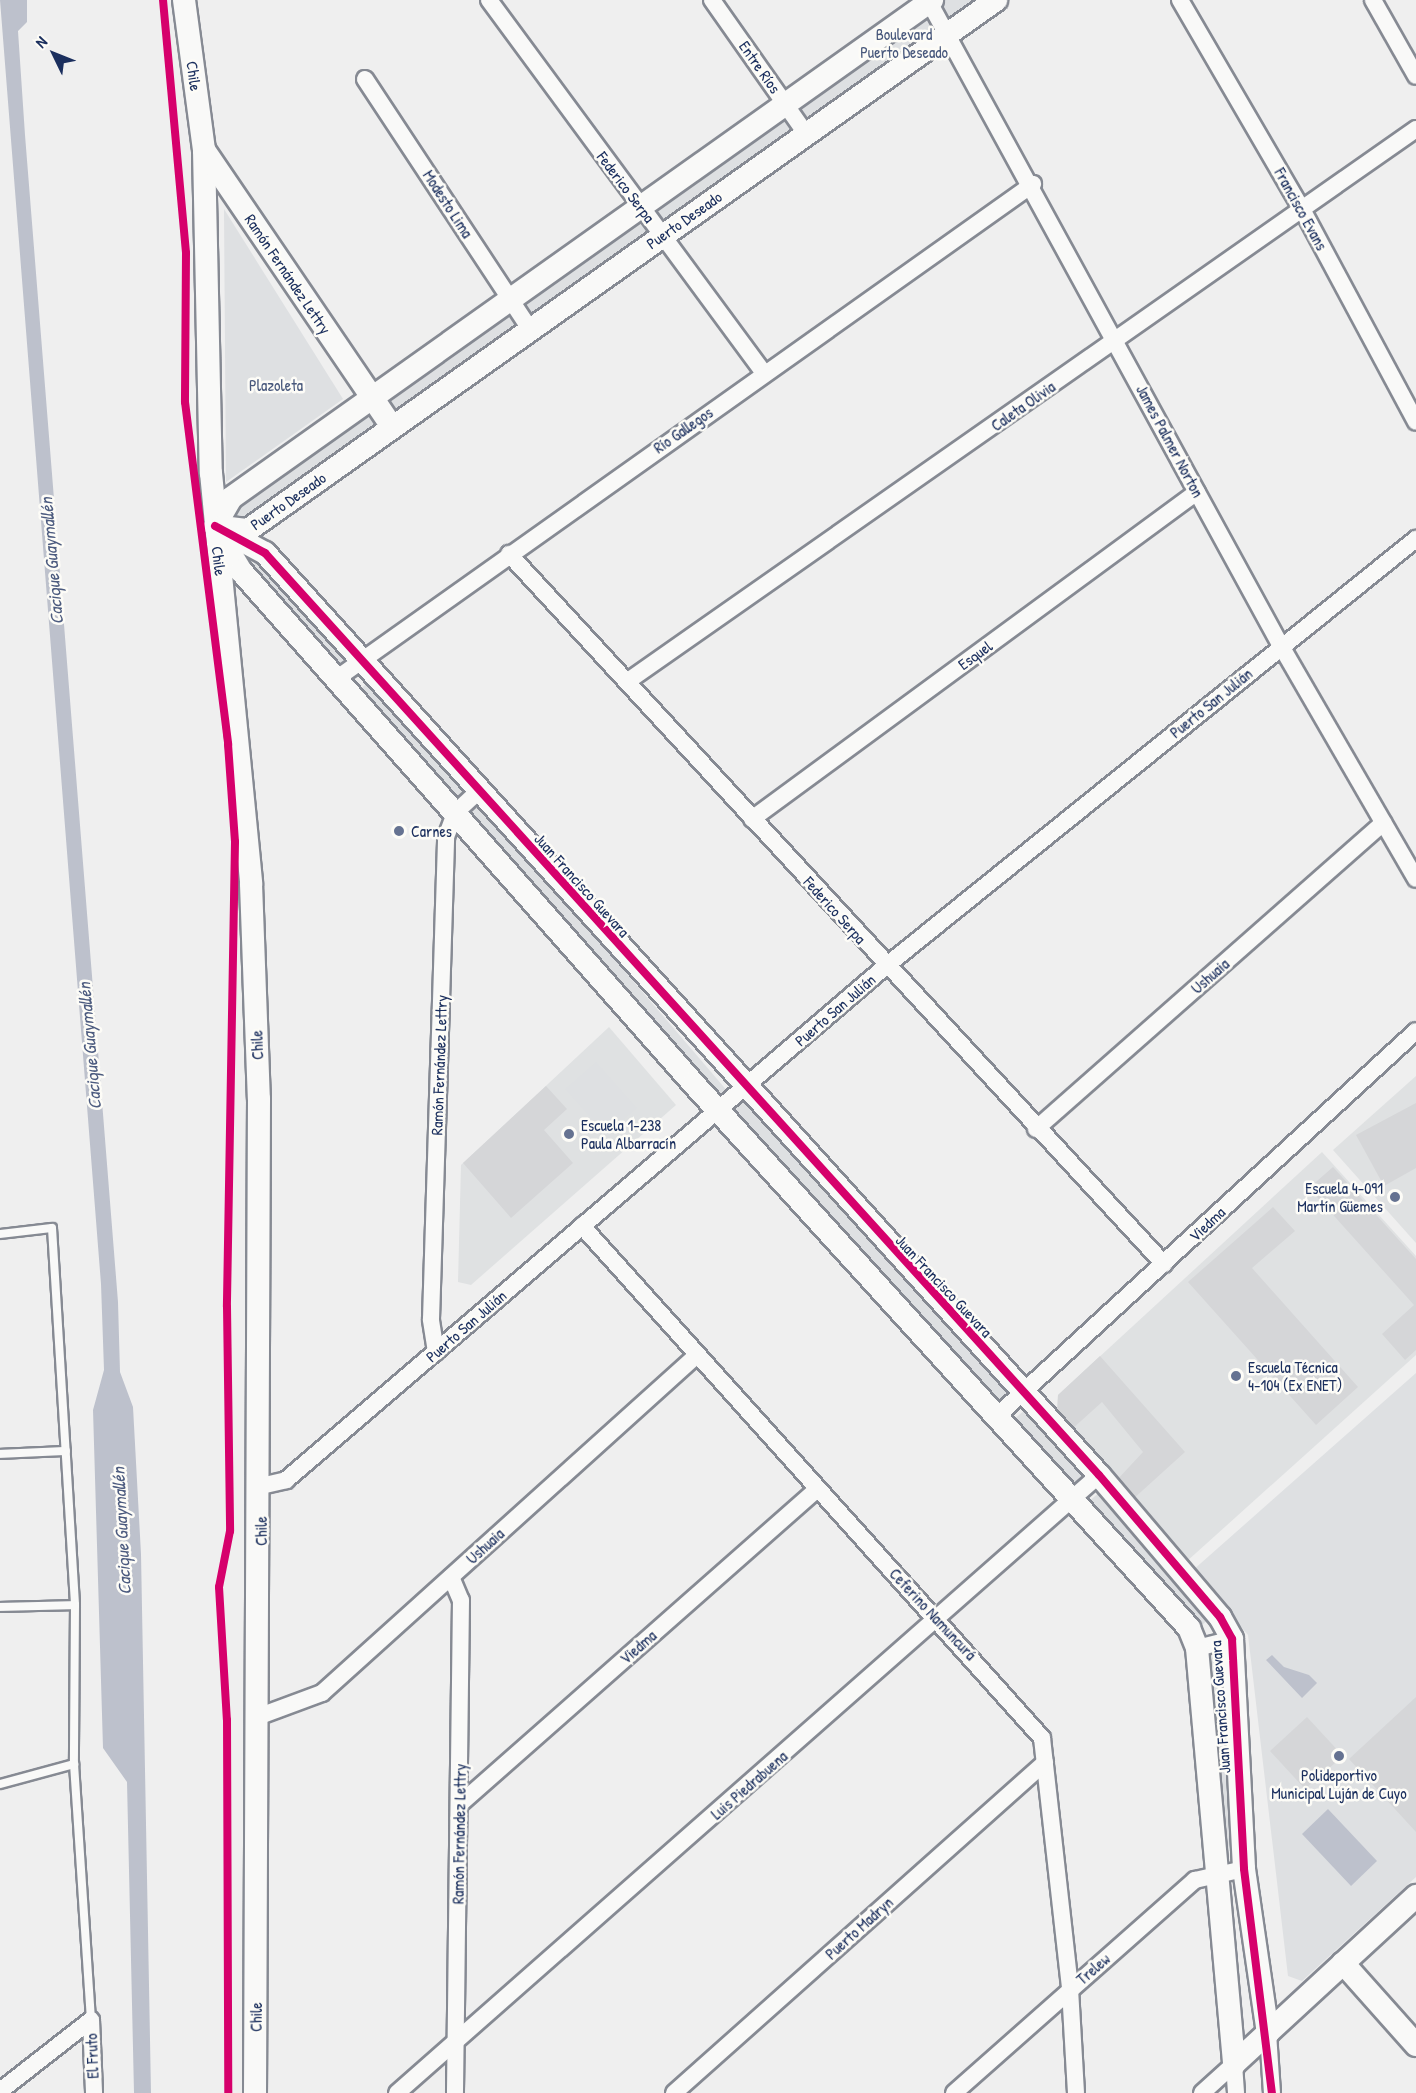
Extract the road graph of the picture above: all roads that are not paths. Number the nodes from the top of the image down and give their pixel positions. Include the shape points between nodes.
1 (184, 0) edge
2 (489, 0) edge
3 (712, 0) edge
4 (996, 0) edge
5 (1180, 0) edge
6 (1373, 0) edge
7 (930, 1) edge
8 (950, 33) junction
9 (1416, 76) edge
10 (365, 79) dead end
11 (786, 104) junction
12 (1416, 129) edge
13 (807, 135) junction
14 (204, 150) junction
15 (1033, 184) junction
16 (640, 207) junction
17 (1303, 211) junction
18 (662, 236) junction
19 (510, 299) junction
20 (530, 329) junction
21 (1117, 340) junction
22 (764, 373) junction
23 (372, 398) junction
24 (1416, 422) edge
25 (392, 427) junction
26 (1197, 492) junction
27 (215, 526) junction
28 (1416, 539) edge
29 (509, 554) junction
30 (1281, 646) junction
31 (361, 660) junction
32 (336, 679) junction
33 (628, 681) junction
34 (479, 790) junction
35 (455, 813) junction
36 (753, 819) junction
37 (1383, 823) junction
38 (1416, 879) edge
39 (886, 966) junction
40 (1416, 1031) edge
41 (744, 1088) junction
42 (718, 1110) junction
43 (1036, 1129) junction
44 (582, 1226) junction
45 (0, 1234) edge
46 (1164, 1264) junction
47 (436, 1352) junction
48 (697, 1355) junction
49 (1023, 1391) junction
50 (996, 1417) junction
51 (66, 1451) junction
52 (0, 1454) edge
53 (1099, 1475) junction
54 (261, 1486) junction
55 (817, 1489) junction
56 (1074, 1500) junction
57 (451, 1577) junction
58 (75, 1605) junction
59 (0, 1607) edge
60 (938, 1618) junction
61 (1232, 1639) junction
62 (1197, 1648) junction
63 (260, 1716) junction
64 (74, 1764) junction
65 (1044, 1764) junction
66 (0, 1784) edge
67 (460, 1804) junction
68 (1244, 1869) junction
69 (1216, 1875) junction
70 (1416, 1896) edge
71 (1343, 1963) junction
72 (1070, 1989) junction
73 (91, 2020) junction
74 (1268, 2033) junction
75 (456, 2042) junction
76 (1416, 2045) edge
77 (1234, 2064) junction
78 (0, 2091) edge
79 (94, 2093) edge
80 (255, 2093) edge
81 (397, 2093) edge
82 (455, 2093) edge
83 (674, 2093) edge
84 (954, 2093) edge
85 (1076, 2093) edge
86 (1202, 2093) edge
87 (1236, 2093) edge
88 (1272, 2093) edge

1 - 14 street, Chile
2 - 16 street, Federico Serpa
3 - 11 street, Entre Ríos
4 - 8 street, Puerto Deseado
5 - 17 street, Francisco Evans
6 - 9 street
7 - 8 street, James Palmer Norton
7 - 11 street, Puerto Deseado
8 - 13 street, Puerto Deseado
8 - 15 street, James Palmer Norton
10 - 19 street, Modesto Lima
11 - 13 street, Entre Ríos
11 - 16 street, Puerto Deseado
12 - 17 street, Caleta Olivia
13 - 18 street, Puerto Deseado
14 - 23 street, Ramón Fernández Lettry
14 - 27 street, Chile
15 - 21 street, James Palmer Norton
15 - 22 street, Río Gallegos
16 - 18 street, Federico Serpa
16 - 19 street, Puerto Deseado
17 - 21 street, Caleta Olivia
17 - 24 street, Francisco Evans
18 - 20 street, Puerto Deseado
18 - 22 street, Federico Serpa
19 - 20 street, Modesto Lima
19 - 23 street, Puerto Deseado
20 - 25 street, Puerto Deseado
21 - 26 street, James Palmer Norton
21 - 33 street, Caleta Olivia
22 - 29 street, Río Gallegos
23 - 25 street, Ramón Fernández Lettry
23 - 27 street, Puerto Deseado via 231,498
25 - 27 street, Puerto Deseado via 249,530
26 - 30 street, James Palmer Norton
26 - 36 street, Esquel
27 - 31 street, Juan Francisco Guevara via 265,553
27 - 32 street, Juan Francisco Guevara via 241,571
27 - 54 street, Chile via 239,724 251,884 259,1099
28 - 30 street, Puerto San Julián
29 - 31 street, Río Gallegos
29 - 33 street, Federico Serpa
30 - 37 street, James Palmer Norton
30 - 39 street, Puerto San Julián
31 - 32 street, Río Gallegos
31 - 34 street, Juan Francisco Guevara
32 - 35 street, Juan Francisco Guevara
33 - 36 street, Federico Serpa
34 - 35 street
34 - 41 street, Juan Francisco Guevara
35 - 42 street, Juan Francisco Guevara
35 - 47 street, Ramón Fernández Lettry via 446,849 431,1319
36 - 39 street, Federico Serpa
37 - 38 street, James Palmer Norton
37 - 43 street, Ushuaia
39 - 41 street, Puerto San Julián
39 - 43 street, Federico Serpa
40 - 46 street, Viedma
41 - 42 street, Puerto San Julián
41 - 49 street, Juan Francisco Guevara
42 - 44 street, Puerto San Julián
42 - 50 street, Juan Francisco Guevara
43 - 46 street, Federico Serpa
44 - 47 street, Puerto San Julián
44 - 48 street, Ceferino Namuncurá
45 - 51 lane via 52,1228
46 - 49 street, Viedma
47 - 54 street, Puerto San Julián via 286,1480
48 - 55 street, Ceferino Namuncurá
48 - 57 street, Ushuaia
49 - 50 street, Viedma
49 - 53 street, Juan Francisco Guevara
50 - 56 street, Juan Francisco Guevara
51 - 52 lane
51 - 58 lane
53 - 56 street, Luis Piedrabuena
53 - 61 street, Juan Francisco Guevara via 1220,1617
54 - 63 street, Chile
55 - 60 street, Ceferino Namuncurá
55 - 67 street, Viedma
56 - 60 street, Luis Piedrabuena
56 - 62 street, Juan Francisco Guevara via 1189,1628
57 - 63 street, Ushuaia via 322,1693
57 - 67 street, Ramón Fernández Lettry via 461,1600
58 - 59 lane
58 - 64 lane
60 - 65 street, Ceferino Namuncurá via 1030,1721 1042,1738
60 - 75 street, Luis Piedrabuena
61 - 62 street
61 - 68 street, Juan Francisco Guevara
62 - 69 street, Juan Francisco Guevara
63 - 80 street, Chile
64 - 66 lane
64 - 73 lane
65 - 72 street, Ceferino Namuncurá
65 - 83 street, Puerto Madryn
67 - 75 street, Ramón Fernández Lettry
68 - 69 street, Trelew
68 - 74 street, Juan Francisco Guevara
69 - 72 street, Trelew via 1195,1880
69 - 77 street, Juan Francisco Guevara
70 - 71 street
71 - 74 street
71 - 76 street
72 - 84 street, Trelew
72 - 85 street, Ceferino Namuncurá
73 - 78 street
73 - 79 street, El Fruto
74 - 77 street
74 - 88 street, Juan Francisco Guevara
75 - 81 street, Luis Piedrabuena
75 - 82 street, Ramón Fernández Lettry
77 - 86 street
77 - 87 street, Juan Francisco Guevara

